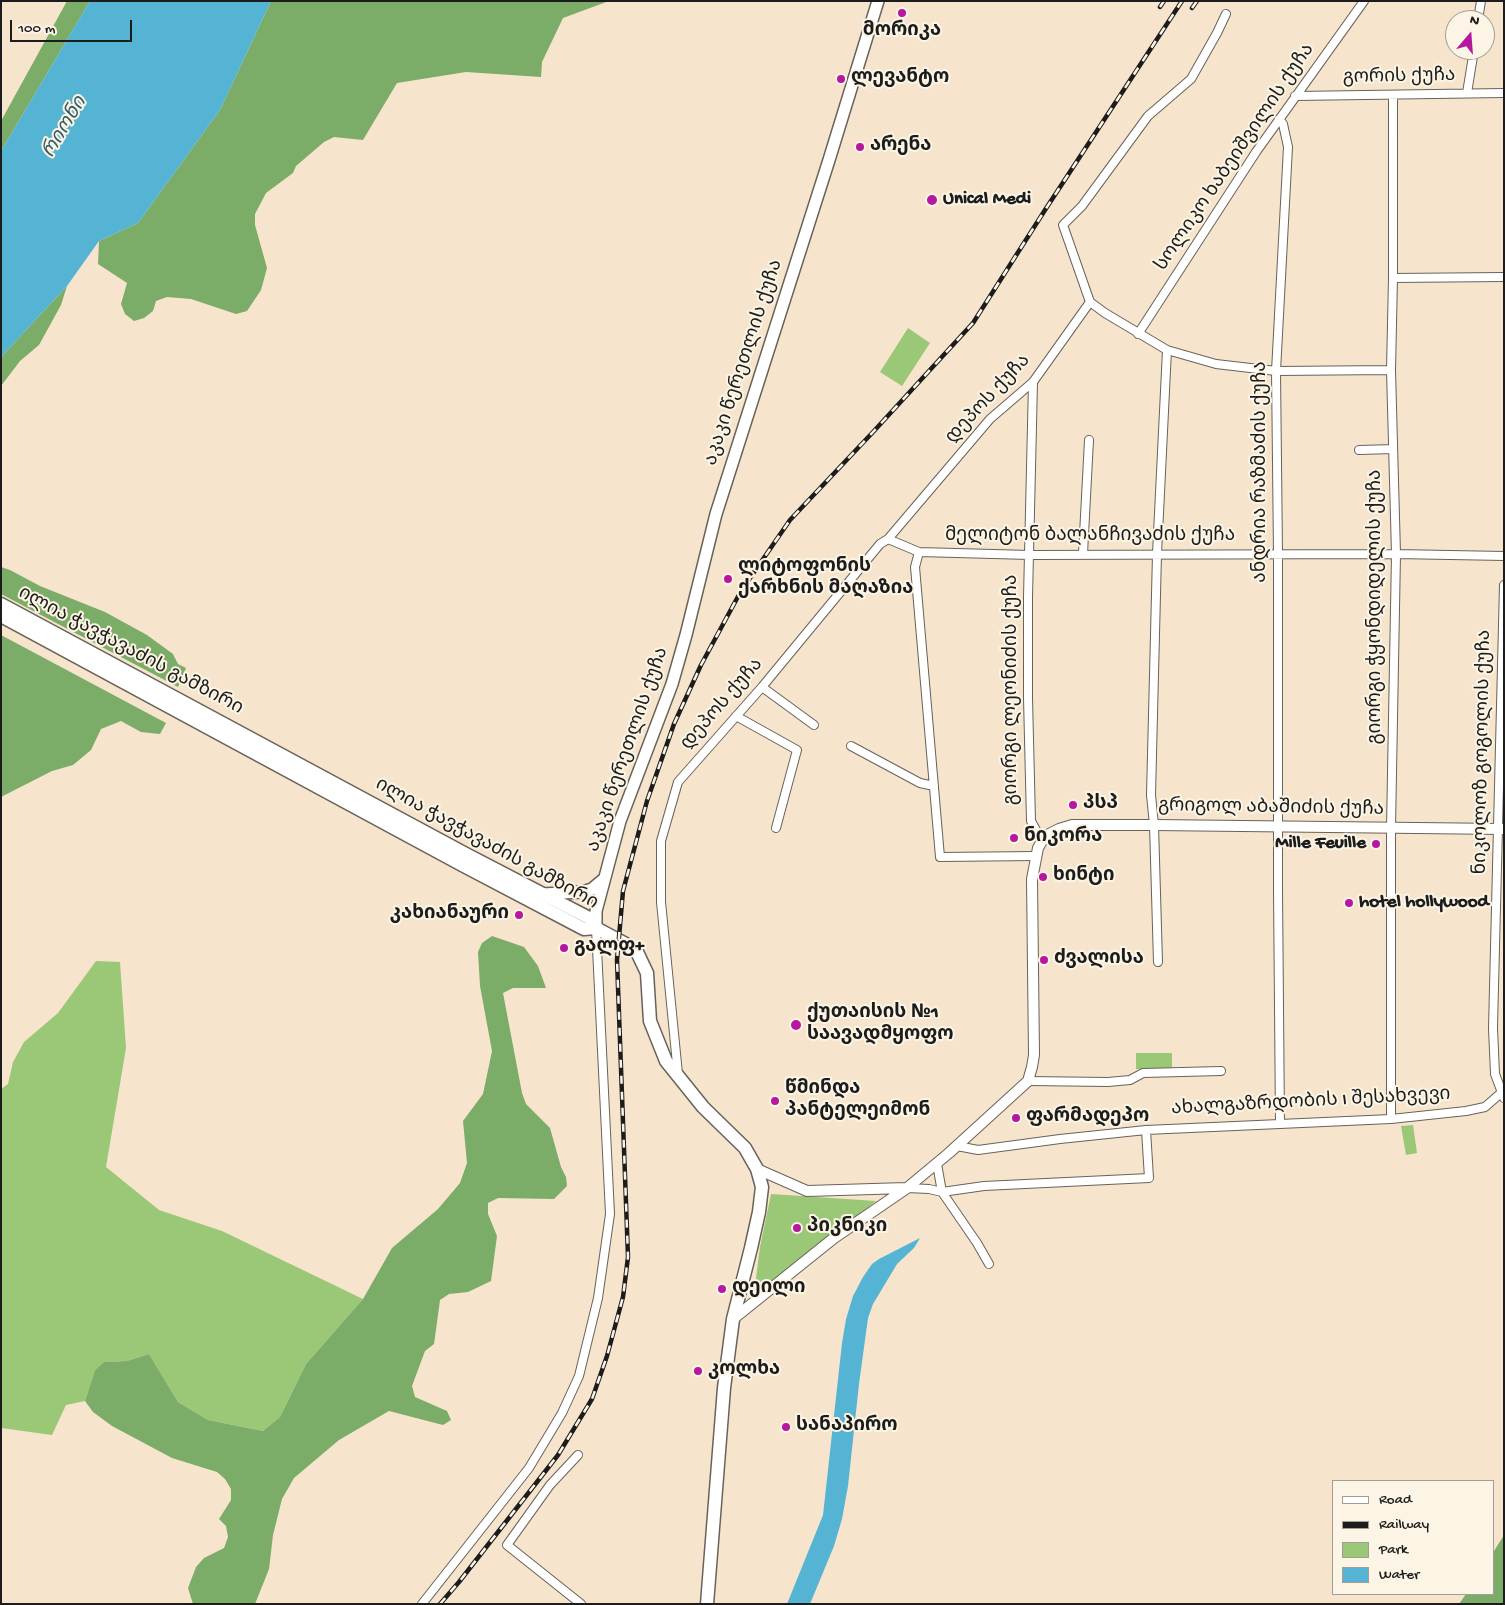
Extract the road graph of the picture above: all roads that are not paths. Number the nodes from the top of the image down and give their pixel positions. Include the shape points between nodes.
1 (878, 1) edge
2 (1364, 1) edge
3 (1226, 14) dead end
4 (1472, 60) edge
5 (1504, 92) edge
6 (1467, 93) junction
7 (1392, 95) junction
8 (1295, 96) junction
9 (1279, 119) junction
10 (1504, 277) edge
11 (1393, 278) junction
12 (1090, 302) junction
13 (1138, 334) junction
14 (1167, 350) junction
15 (1391, 370) junction
16 (1276, 371) junction
17 (1033, 382) junction
18 (1089, 440) dead end
19 (1393, 449) junction
20 (1359, 450) dead end
21 (888, 539) junction
22 (919, 552) junction
23 (1083, 554) junction
24 (1157, 554) junction
25 (1278, 554) junction
26 (1396, 554) junction
27 (1030, 555) junction
28 (1504, 556) edge
29 (1504, 585) edge
30 (1, 604) edge
31 (1, 616) edge
32 (762, 687) junction
33 (736, 716) junction
34 (814, 725) dead end
35 (851, 746) dead end
36 (934, 786) junction
37 (1154, 825) junction
38 (1278, 826) junction
39 (776, 828) dead end
40 (1391, 828) junction
41 (1501, 829) edge
42 (1042, 841) junction
43 (1036, 856) junction
44 (464, 860) junction
45 (604, 879) junction
46 (543, 894) junction
47 (596, 928) junction
48 (1158, 962) dead end
49 (1221, 1071) dead end
50 (678, 1076) junction
51 (1028, 1081) junction
52 (1502, 1089) edge
53 (1392, 1119) junction
54 (1280, 1124) junction
55 (1146, 1130) junction
56 (957, 1146) junction
57 (937, 1164) junction
58 (757, 1169) junction
59 (907, 1188) junction
60 (942, 1192) junction
61 (989, 1264) dead end
62 (733, 1319) junction
63 (578, 1455) dead end
64 (422, 1604) edge
65 (581, 1604) edge
66 (707, 1604) edge

1 - 45 main road, აკაკი წერეთლის ქუჩა via 716,514 672,684 620,821
2 - 8 street, სოლიკო ხაბეიშვილის ქუჩა
3 - 12 street via 1191,79 1148,116 1082,206 1063,225
4 - 6 street
5 - 6 street, გორის ქუჩა
6 - 7 street, გორის ქუჩა
7 - 8 street, გორის ქუჩა
7 - 11 street, გიორგი ჭყონდიდელის ქუჩა
8 - 9 street, სოლიკო ხაბეიშვილის ქუჩა
9 - 13 street, სოლიკო ხაბეიშვილის ქუჩა
9 - 16 street, ანდრია რაზმაძის ქუჩა via 1284,124 1288,147
10 - 11 street
11 - 15 street, გიორგი ჭყონდიდელის ქუჩა
12 - 13 street
12 - 17 street, დეპოს ქუჩა
13 - 14 street
14 - 16 street via 1216,364
14 - 24 street
15 - 16 street
15 - 19 street, გიორგი ჭყონდიდელის ქუჩა
16 - 25 street, ანდრია რაზმაძის ქუჩა
17 - 21 street, დეპოს ქუჩა via 990,419
17 - 27 street, გიორგი ლეონიძის ქუჩა
18 - 23 street
19 - 20 street
19 - 26 street, გიორგი ჭყონდიდელის ქუჩა
21 - 22 street, მელიტონ ბალანჩივაძის ქუჩა
21 - 32 street, დეპოს ქუჩა via 880,544
22 - 27 street, მელიტონ ბალანჩივაძის ქუჩა
22 - 36 street via 915,567
23 - 24 street, მელიტონ ბალანჩივაძის ქუჩა
23 - 27 street, მელიტონ ბალანჩივაძის ქუჩა
24 - 25 street, მელიტონ ბალანჩივაძის ქუჩა
24 - 37 street via 1151,795
25 - 26 street, მელიტონ ბალანჩივაძის ქუჩა
25 - 38 street, ანდრია რაზმაძის ქუჩა
26 - 28 street, მელიტონ ბალანჩივაძის ქუჩა
26 - 40 street, გიორგი ჭყონდიდელის ქუჩა
27 - 42 street, გიორგი ლეონიძის ქუჩა via 1028,698 1031,821
29 - 41 street, ნიკოლოზ გოგოლის ქუჩა
30 - 44 main road, ილია ჭავჭავაძის გამზირი
31 - 44 main road, ილია ჭავჭავაძის გამზირი
32 - 33 street, დეპოს ქუჩა
32 - 34 street
33 - 39 street via 797,750
33 - 50 street, დეპოს ქუჩა via 678,782 661,841 661,902
35 - 36 street via 911,779
36 - 43 street via 940,858
37 - 38 street, გრიგოლ აბაშიძის ქუჩა
37 - 42 street, გრიგოლ აბაშიძის ქუჩა via 1072,826 1059,829
37 - 48 street
38 - 40 street, გრიგოლ აბაშიძის ქუჩა
38 - 54 street, ანდრია რაზმაძის ქუჩა
40 - 41 street, გრიგოლ აბაშიძის ქუჩა
40 - 53 street, გიორგი ჭყონდიდელის ქუჩა
41 - 52 street, ნიკოლოზ გოგოლის ქუჩა via 1494,1062
42 - 43 street
43 - 51 street via 1031,896 1034,1054
44 - 46 main road, ილია ჭავჭავაძის გამზირი
44 - 47 main road, ილია ჭავჭავაძის გამზირი via 584,929
45 - 46 main road via 592,889 582,892
45 - 47 main road, აკაკი წერეთლის ქუჩა via 596,911
46 - 47 main road, ილია ჭავჭავაძის გამზირი via 593,920
47 - 50 main road via 631,947 640,957 647,973 650,1021 666,1061
47 - 64 street, აკაკი წერეთლის ქუჩა via 610,1214 598,1298 579,1376 530,1468
49 - 51 street, ახალგაზრდობის I შესახვევი via 1143,1073 1130,1080 1108,1082
50 - 58 main road via 745,1148
51 - 56 street
52 - 53 street, ახალგაზრდობის I შესახვევი via 1485,1107
53 - 54 street, ახალგაზრდობის I შესახვევი
54 - 55 street, ახალგაზრდობის I შესახვევი
55 - 56 street, ახალგაზრდობის I შესახვევი via 978,1150
55 - 60 street, ახალგაზრდობის I შესახვევი via 1149,1178 984,1186
56 - 57 street
57 - 59 street
57 - 60 street
58 - 59 street, ახალგაზრდობის I შესახვევი via 807,1191
58 - 62 main road via 762,1187 759,1212
59 - 60 street, ახალგაზრდობის I შესახვევი
59 - 62 street via 834,1238
60 - 61 street
62 - 66 main road via 723,1396
63 - 65 street via 550,1485 507,1545

